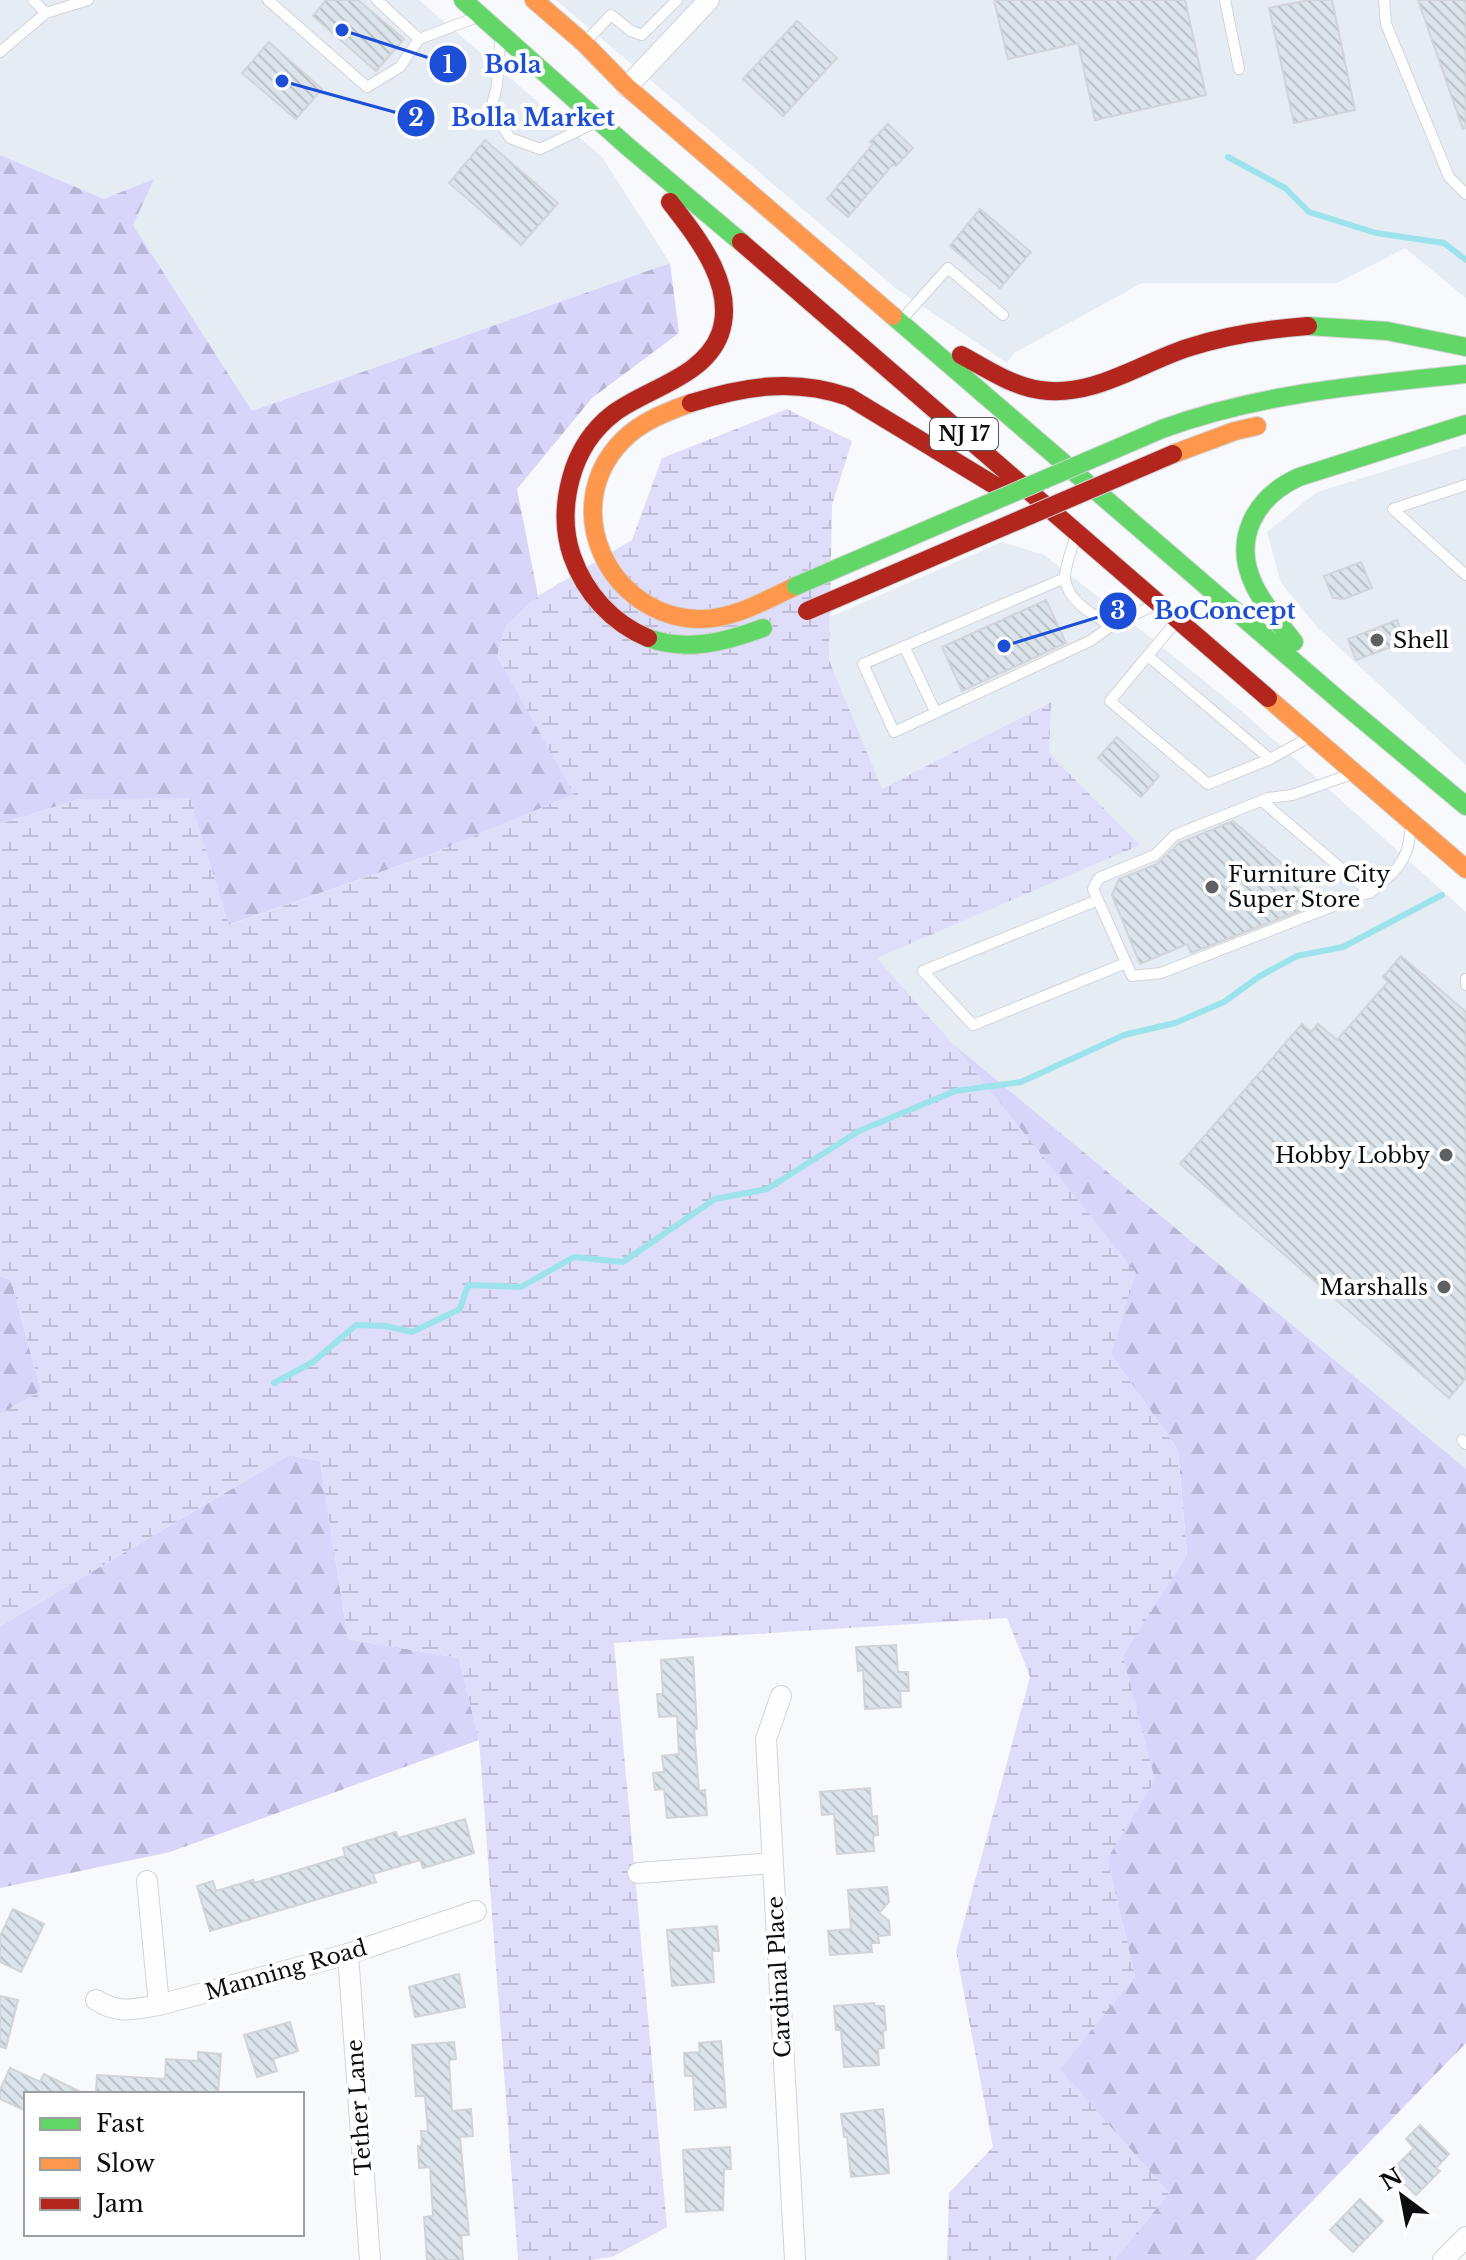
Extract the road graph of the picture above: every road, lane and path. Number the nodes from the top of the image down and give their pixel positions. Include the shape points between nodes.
1 (33, 0) edge
2 (88, 0) edge
3 (268, 0) edge
4 (377, 0) edge
5 (463, 0) edge
6 (677, 0) edge
7 (709, 0) edge
8 (1225, 0) edge
9 (1384, 0) edge
10 (544, 4) edge
11 (46, 13) junction
12 (480, 16) junction
13 (501, 34) junction
14 (419, 39) junction
15 (584, 43) junction
16 (0, 52) edge
17 (1239, 69) dead end
18 (627, 87) junction
19 (598, 121) junction
20 (627, 146) junction
21 (1466, 194) edge
22 (1003, 315) dead end
23 (900, 322) junction
24 (1466, 347) edge
25 (1466, 374) edge
26 (1271, 423) dead end
27 (1466, 424) edge
28 (1466, 485) edge
29 (1074, 529) junction
30 (1466, 575) edge
31 (1065, 578) junction
32 (1159, 603) junction
33 (1178, 619) junction
34 (1111, 626) junction
35 (904, 646) junction
36 (1148, 656) junction
37 (1340, 701) junction
38 (936, 713) junction
39 (1312, 735) junction
40 (1270, 759) junction
41 (1355, 773) junction
42 (1262, 801) junction
43 (1464, 803) edge
44 (1408, 819) junction
45 (1466, 869) edge
46 (1370, 893) junction
47 (1098, 900) junction
48 (1126, 963) junction
49 (1466, 979) edge
50 (1466, 985) edge
51 (781, 1696) dead end
52 (773, 1863) junction
53 (638, 1873) dead end
54 (147, 1881) dead end
55 (476, 1911) dead end
56 (348, 1954) junction
57 (96, 2000) dead end
58 (159, 2005) junction
59 (1466, 2237) edge
60 (370, 2260) edge
61 (795, 2260) edge
62 (1443, 2260) edge

1 - 11 lane
2 - 11 lane
3 - 14 lane via 367,87 400,67
4 - 14 lane
5 - 12 highway, NJ 17
6 - 15 lane via 642,35 611,15
7 - 18 street
8 - 17 lane
9 - 21 lane via 1386,24 1449,177
10 - 15 highway, NJ 17
11 - 16 lane
12 - 13 highway, NJ 17
12 - 14 lane
13 - 19 highway, NJ 17
13 - 19 lane via 491,109 510,138 540,149
15 - 18 highway, NJ 17
18 - 23 highway, NJ 17
19 - 20 highway, NJ 17
20 - 26 highway, bridge via 694,232 718,282 723,320 719,335 698,362 614,413 589,439 567,492 565,530 572,559 610,616 663,643 713,644 795,615 1173,454
20 - 29 highway, NJ 17
22 - 23 lane via 948,268
23 - 24 highway via 1009,380 1055,392 1085,387 1204,343 1310,324 1390,330
23 - 37 highway, NJ 17
25 - 29 highway, bridge via 1269,399 1210,412 1162,429 796,586 741,609 700,619 666,615 626,592 597,547 593,522 595,490 608,459 642,425 703,399 799,384 849,397 987,482
27 - 37 highway via 1292,480 1262,502 1250,525 1247,563 1255,587
28 - 30 lane via 1393,509
29 - 31 lane
29 - 32 highway, NJ 17
31 - 34 lane via 1072,596
31 - 35 lane
32 - 33 highway, NJ 17
32 - 34 lane
33 - 36 lane
33 - 39 highway, NJ 17
34 - 38 lane via 1090,641
35 - 38 lane
35 - 38 lane via 863,664 894,732
36 - 40 lane
36 - 40 lane via 1110,701 1208,784
37 - 43 highway, NJ 17
39 - 40 lane
39 - 41 highway, NJ 17
41 - 42 lane
41 - 44 highway, NJ 17
42 - 46 lane
42 - 47 lane via 1175,835 1155,855 1099,878 1093,889
44 - 45 highway, NJ 17
44 - 46 lane via 1407,854 1398,870
46 - 48 lane via 1161,973 1132,976
47 - 48 lane
47 - 48 lane via 923,971 973,1025
49 - 50 lane
51 - 52 street, Cardinal Place via 766,1739
52 - 53 street
52 - 61 street, Cardinal Place
54 - 58 street
55 - 56 street, Manning Road
56 - 58 street, Manning Road
56 - 60 street, Tether Lane
57 - 58 street, Manning Road via 112,2009
59 - 62 street

